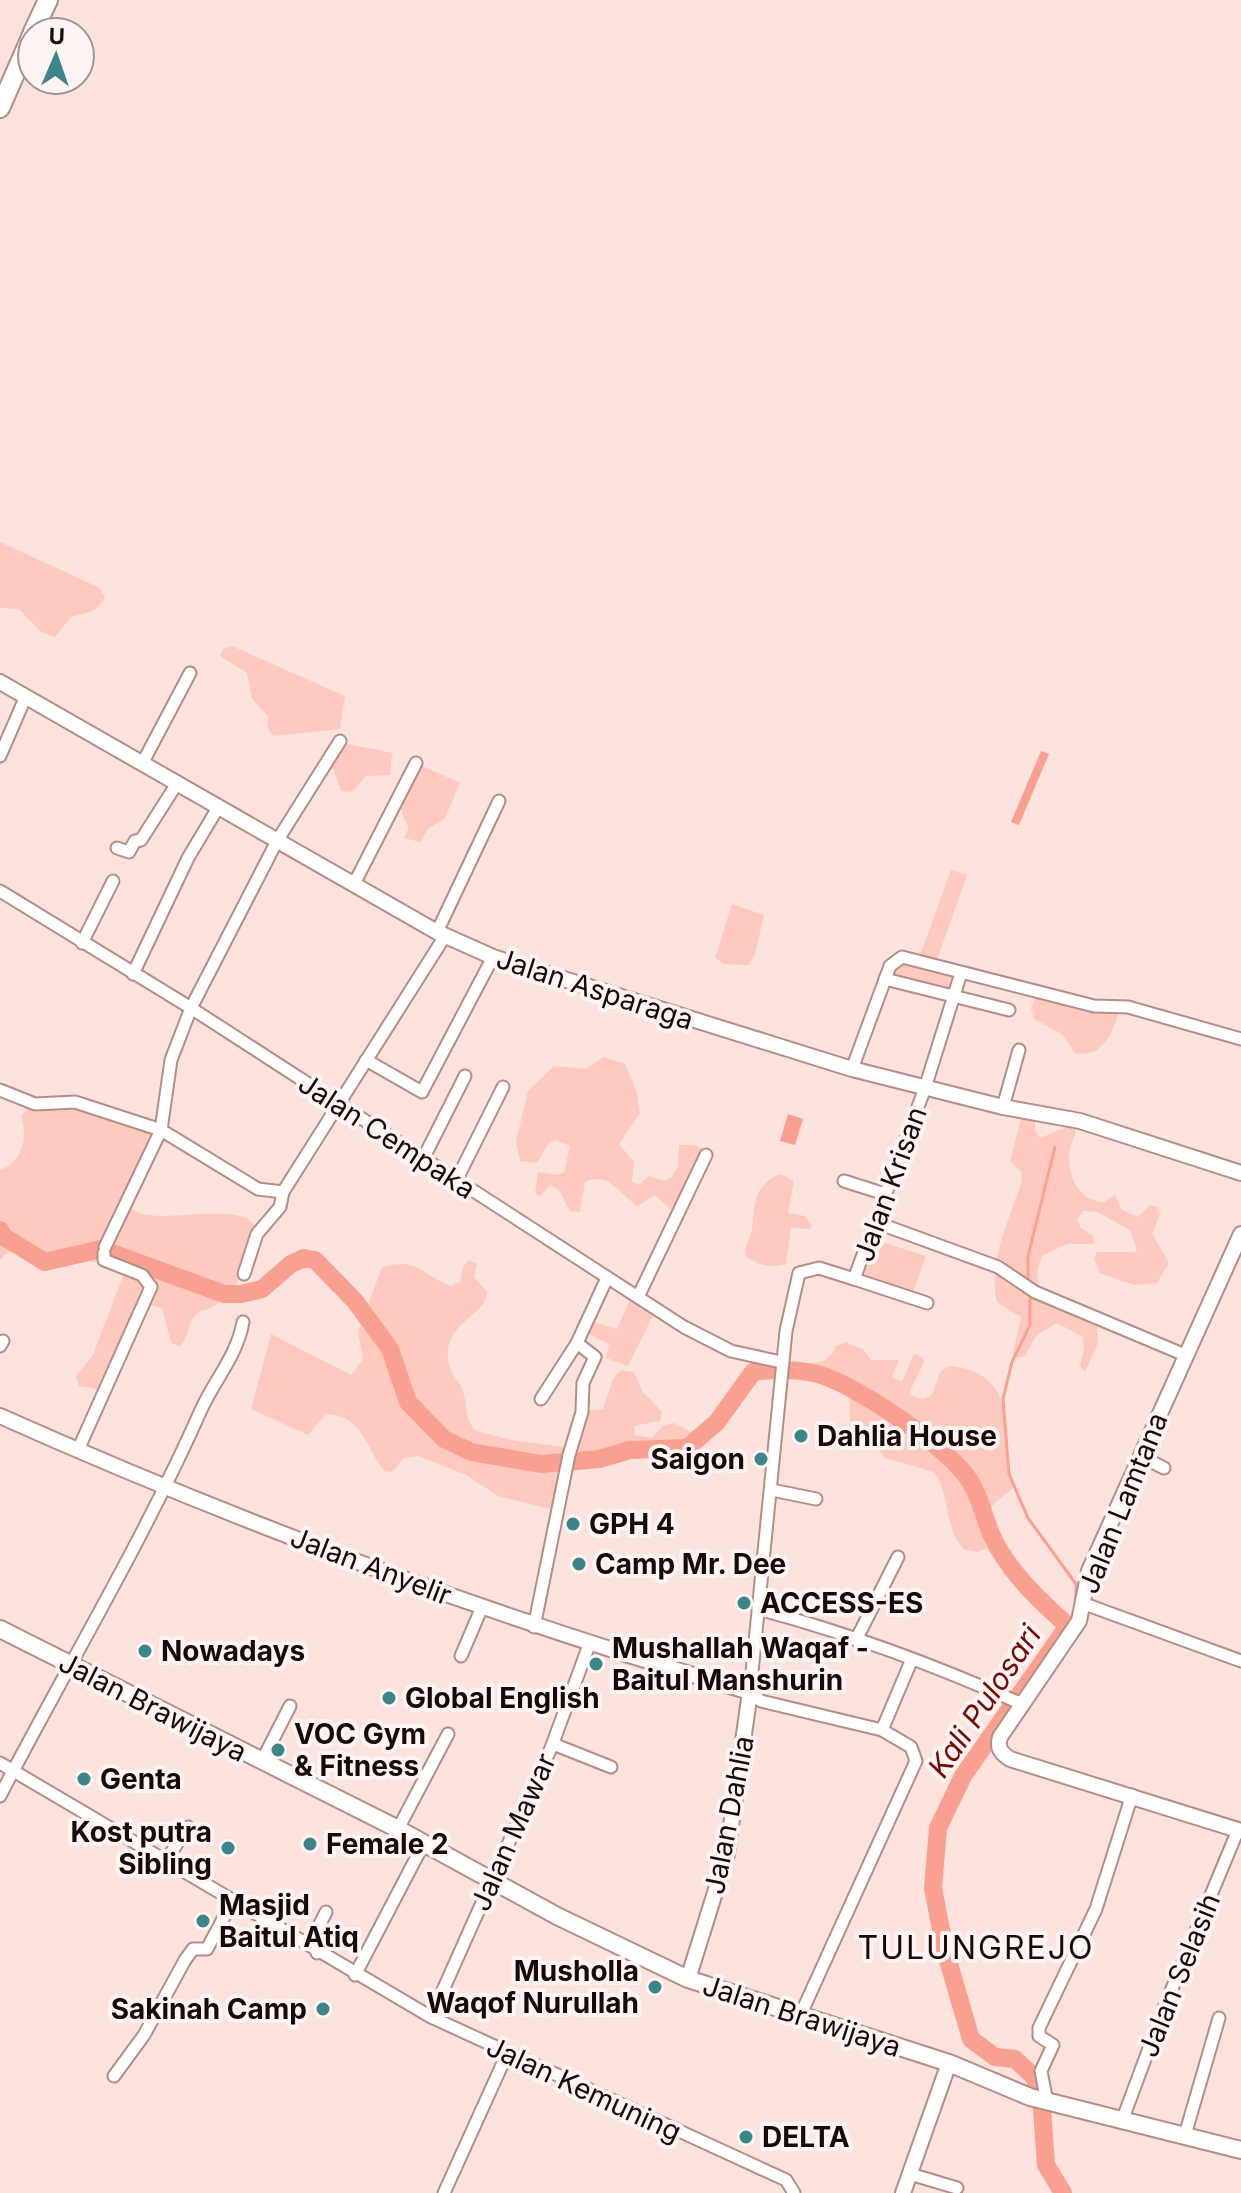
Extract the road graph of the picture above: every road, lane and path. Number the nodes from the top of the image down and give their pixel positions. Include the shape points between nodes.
1 (16, 72) edge
2 (0, 108) edge
3 (190, 673) dead end
4 (0, 682) edge
5 (26, 696) junction
6 (340, 741) dead end
7 (0, 756) edge
8 (143, 762) junction
9 (416, 763) dead end
10 (178, 782) junction
11 (499, 801) dead end
12 (219, 806) junction
13 (277, 841) junction
14 (117, 848) dead end
15 (113, 881) dead end
16 (354, 884) junction
17 (0, 891) edge
18 (441, 934) junction
19 (82, 943) junction
20 (493, 957) junction
21 (961, 973) junction
22 (133, 974) junction
23 (885, 979) junction
24 (954, 996) junction
25 (191, 1008) junction
26 (1009, 1010) dead end
27 (1241, 1039) edge
28 (1019, 1050) dead end
29 (366, 1060) junction
30 (852, 1069) junction
31 (465, 1076) dead end
32 (503, 1087) dead end
33 (925, 1088) junction
34 (0, 1090) edge
35 (338, 1104) junction
36 (1003, 1107) junction
37 (161, 1130) junction
38 (706, 1155) dead end
39 (423, 1159) junction
40 (1241, 1173) edge
41 (456, 1181) junction
42 (844, 1181) dead end
43 (283, 1192) junction
44 (885, 1194) junction
45 (875, 1222) junction
46 (1241, 1234) edge
47 (244, 1274) dead end
48 (607, 1278) junction
49 (854, 1279) junction
50 (638, 1297) junction
51 (927, 1303) dead end
52 (243, 1322) dead end
53 (577, 1343) junction
54 (1185, 1355) junction
55 (781, 1370) junction
56 (541, 1399) dead end
57 (0, 1416) edge
58 (78, 1450) junction
59 (1140, 1456) junction
60 (1164, 1468) dead end
61 (166, 1488) junction
62 (772, 1490) junction
63 (816, 1499) dead end
64 (898, 1557) dead end
65 (1082, 1603) junction
66 (482, 1607) junction
67 (758, 1609) junction
68 (534, 1627) junction
69 (0, 1629) edge
70 (856, 1640) junction
71 (589, 1645) junction
72 (461, 1656) dead end
73 (912, 1659) junction
74 (1241, 1661) edge
75 (73, 1666) junction
76 (750, 1692) junction
77 (1022, 1704) junction
78 (290, 1706) dead end
79 (882, 1730) junction
80 (448, 1734) dead end
81 (553, 1744) junction
82 (262, 1761) junction
83 (0, 1763) edge
84 (611, 1767) dead end
85 (13, 1771) junction
86 (1132, 1795) junction
87 (0, 1796) edge
88 (188, 1827) dead end
89 (398, 1829) junction
90 (1239, 1830) edge
91 (424, 1843) junction
92 (165, 1862) junction
93 (491, 1880) junction
94 (232, 1902) junction
95 (326, 1912) dead end
96 (317, 1953) junction
97 (355, 1975) junction
98 (688, 1979) junction
99 (800, 2016) junction
100 (431, 2017) junction
101 (1219, 2018) dead end
102 (507, 2054) junction
103 (949, 2063) junction
104 (114, 2076) dead end
105 (1041, 2100) junction
106 (1122, 2121) junction
107 (1185, 2135) junction
108 (1241, 2150) edge
109 (910, 2174) junction
110 (957, 2188) dead end
111 (444, 2193) edge
112 (794, 2193) edge
113 (903, 2193) edge

1 - 2 main road
3 - 8 street
4 - 5 street, Jalan Asparaga
5 - 7 street
5 - 8 street, Jalan Asparaga
6 - 13 street
8 - 10 street, Jalan Asparaga
9 - 16 street
10 - 12 street, Jalan Asparaga
10 - 14 street via 141,840 129,852
11 - 18 street
12 - 13 street, Jalan Asparaga
12 - 22 street
13 - 16 street, Jalan Asparaga
13 - 25 street
15 - 19 street
16 - 18 street, Jalan Asparaga
17 - 19 street, Jalan Cempaka
18 - 20 street, Jalan Asparaga
18 - 29 street
19 - 22 street, Jalan Cempaka
20 - 29 street via 422,1092
20 - 30 street, Jalan Asparaga
21 - 23 street via 901,957 893,961
21 - 24 street, Jalan Krisan
21 - 27 street via 1094,1006 1128,1007
22 - 25 street, Jalan Cempaka
23 - 24 street
23 - 30 street
24 - 26 street
24 - 33 street, Jalan Krisan
25 - 35 street, Jalan Cempaka
25 - 37 street via 171,1060
28 - 36 street
29 - 35 street
30 - 33 street, Jalan Asparaga
31 - 39 street
32 - 41 street
33 - 36 street, Jalan Asparaga
33 - 44 street, Jalan Krisan
34 - 37 street via 35,1104 75,1102
35 - 39 street, Jalan Cempaka
35 - 43 street
36 - 40 street, Jalan Asparaga via 1080,1121
37 - 43 street via 258,1189
37 - 58 street via 104,1250 104,1260 149,1279 151,1287
38 - 50 street
39 - 41 street, Jalan Cempaka
41 - 48 street, Jalan Cempaka
42 - 44 street
43 - 47 street via 280,1207 257,1234
44 - 45 street, Jalan Krisan
45 - 49 street, Jalan Krisan
45 - 54 street via 998,1267 1030,1289
46 - 54 street, Jalan Lamtana
48 - 50 street, Jalan Cempaka
48 - 53 street
49 - 51 street, Jalan Krisan
49 - 55 street, Jalan Krisan via 819,1268 799,1273
50 - 55 street, Jalan Cempaka via 722,1347
52 - 61 street via 233,1355
53 - 56 street
53 - 68 street via 595,1357 583,1383 582,1412
54 - 59 street, Jalan Lamtana
55 - 62 street, Jalan Dahlia
57 - 58 street, Jalan Anyelir
58 - 61 street, Jalan Anyelir
59 - 60 street
59 - 65 street, Jalan Lamtana via 1089,1571
61 - 66 street, Jalan Anyelir
61 - 75 street
62 - 63 street
62 - 67 street, Jalan Dahlia
64 - 70 street
65 - 74 street
65 - 77 street, Jalan Lamtana via 1073,1630
66 - 68 street, Jalan Anyelir
66 - 72 street
67 - 70 street
67 - 76 street, Jalan Dahlia
68 - 71 street, Jalan Anyelir
69 - 75 main road, Jalan Brawijaya
70 - 73 street
71 - 76 street, Jalan Anyelir
71 - 81 street, Jalan Mawar
73 - 77 street
73 - 79 street
75 - 82 main road, Jalan Brawijaya
75 - 85 street
76 - 79 street via 761,1701
76 - 98 street, Jalan Dahlia via 727,1854
77 - 86 street, Jalan Lamtana via 998,1745 1010,1759
78 - 82 street
79 - 99 street via 911,1747 916,1761
80 - 89 street
81 - 84 street
81 - 93 street, Jalan Mawar
82 - 89 main road, Jalan Brawijaya
83 - 85 street, Jalan Kemuning
85 - 87 street
85 - 92 street, Jalan Kemuning
86 - 90 street
86 - 105 street via 1096,1909 1039,2028 1039,2036 1053,2045 1041,2071
88 - 92 street
89 - 91 main road, Jalan Brawijaya
90 - 106 street, Jalan Selasih
91 - 93 main road, Jalan Brawijaya
91 - 97 street
92 - 94 street, Jalan Kemuning
93 - 98 main road, Jalan Brawijaya
93 - 100 street, Jalan Mawar
94 - 96 street, Jalan Kemuning
94 - 104 street via 207,1949 193,1949 185,1960 144,2035
95 - 96 street via 316,1932
96 - 97 street, Jalan Kemuning
97 - 100 street, Jalan Kemuning
98 - 99 main road, Jalan Brawijaya
99 - 103 main road, Jalan Brawijaya
100 - 102 street, Jalan Kemuning
101 - 107 street
102 - 111 street
102 - 112 street, Jalan Kemuning via 786,2180
103 - 105 main road, Jalan Brawijaya
103 - 109 street
105 - 106 main road, Jalan Brawijaya
106 - 107 main road, Jalan Brawijaya
107 - 108 main road, Jalan Brawijaya
109 - 110 street
109 - 113 street

